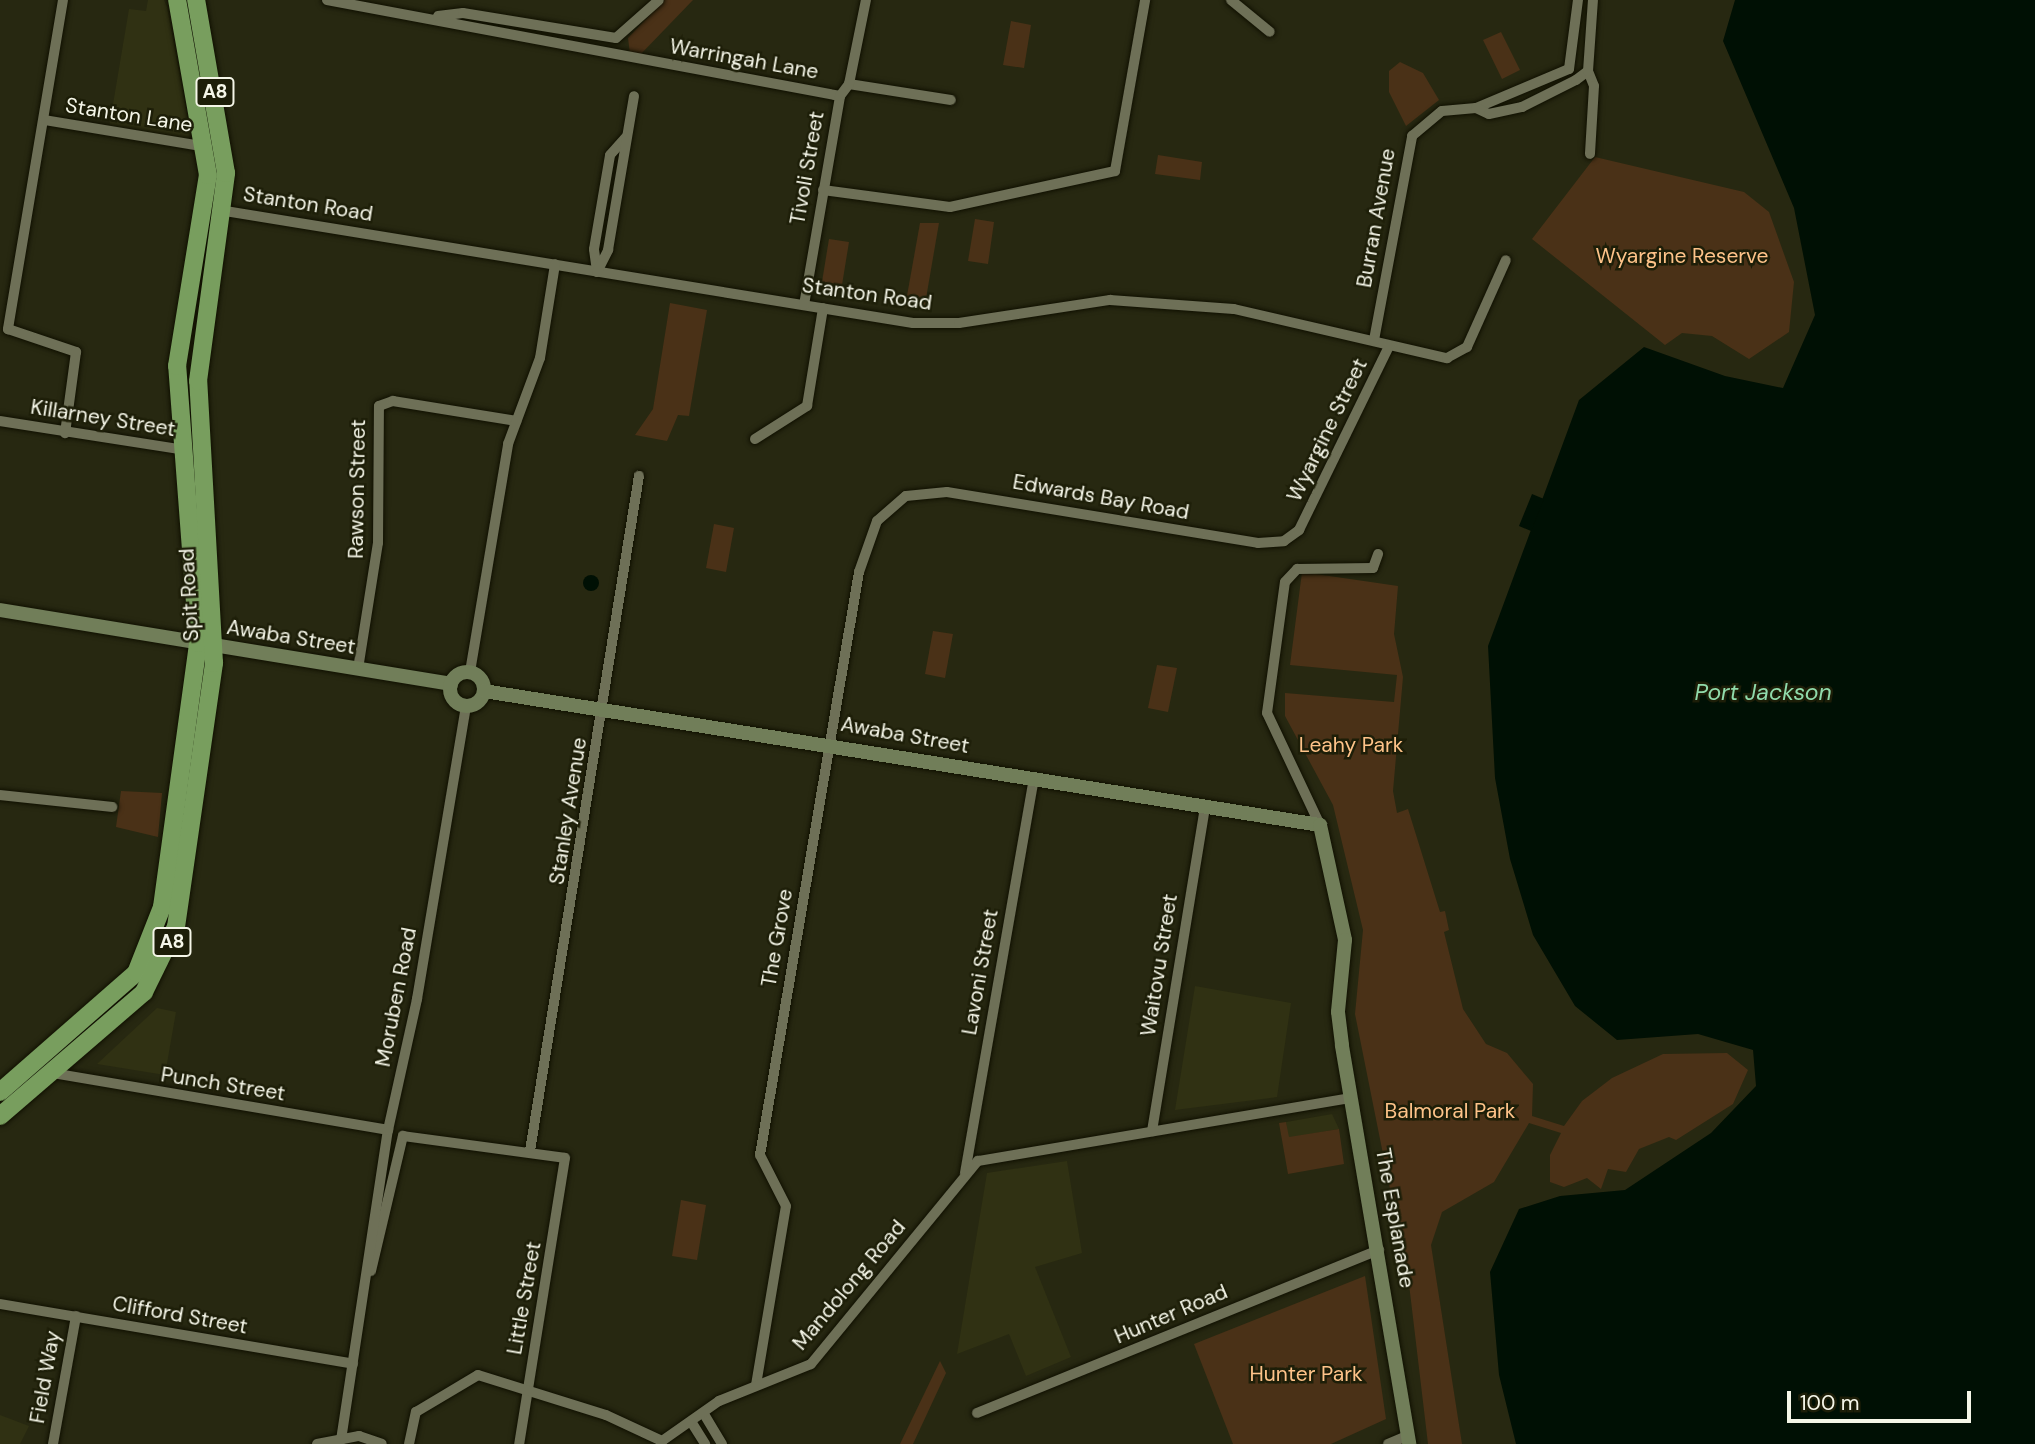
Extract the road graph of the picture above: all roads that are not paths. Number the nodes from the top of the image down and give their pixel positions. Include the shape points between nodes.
1 (63, 0) edge
2 (177, 0) edge
3 (196, 0) edge
4 (327, 0) edge
5 (659, 0) edge
6 (866, 0) edge
7 (1145, 0) edge
8 (1231, 0) edge
9 (1578, 0) edge
10 (1593, 0) edge
11 (434, 16) junction
12 (1270, 32) dead end
13 (1588, 71) junction
14 (849, 84) junction
15 (634, 96) dead end
16 (840, 96) junction
17 (951, 100) dead end
18 (1476, 108) junction
19 (44, 121) junction
20 (208, 147) junction
21 (1590, 154) dead end
22 (823, 190) junction
23 (204, 208) junction
24 (223, 211) junction
25 (1506, 260) dead end
26 (555, 264) junction
27 (597, 272) junction
28 (804, 305) junction
29 (823, 308) junction
30 (1374, 340) junction
31 (1389, 346) junction
32 (0, 421) edge
33 (516, 421) junction
34 (65, 433) junction
35 (755, 439) dead end
36 (201, 448) junction
37 (180, 451) junction
38 (639, 476) dead end
39 (895, 502) joint
40 (1299, 530) joint
41 (1378, 554) dead end
42 (0, 610) edge
43 (206, 645) junction
44 (358, 669) junction
45 (470, 672) junction
46 (451, 684) junction
47 (484, 691) junction
48 (466, 705) junction
49 (601, 712) junction
50 (829, 743) junction
51 (1034, 778) junction
52 (0, 795) edge
53 (1205, 806) junction
54 (112, 807) dead end
55 (1320, 825) junction
56 (52, 1073) junction
57 (0, 1092) edge
58 (1351, 1098) junction
59 (2, 1110) edge
60 (388, 1130) junction
61 (1152, 1131) junction
62 (530, 1151) junction
63 (965, 1174) junction
64 (1379, 1250) junction
65 (363, 1296) junction
66 (0, 1304) edge
67 (76, 1316) junction
68 (353, 1364) junction
69 (755, 1385) junction
70 (528, 1390) junction
71 (977, 1413) dead end
72 (704, 1414) junction
73 (692, 1423) junction
74 (341, 1440) junction
75 (1408, 1440) edge
76 (52, 1444) edge
77 (317, 1444) edge
78 (382, 1444) edge
79 (408, 1444) edge
80 (519, 1444) edge
81 (705, 1444) edge
82 (722, 1444) edge
83 (1388, 1444) edge

1 - 19 street
2 - 20 highway, Spit Road / A8
3 - 24 highway, Spit Road / A8 via 223,137
4 - 11 street
5 - 11 street via 619,38 463,13
6 - 14 street, Tivoli Street
7 - 22 street via 1115,172 950,207
8 - 12 street
9 - 18 street, Burran Avenue via 1569,69
10 - 13 street
11 - 16 street, Warringah Lane
13 - 18 street, Burran Avenue via 1522,107 1489,114
13 - 21 street via 1594,86
14 - 16 street, Tivoli Street
14 - 17 street
15 - 27 street via 626,137 610,155 594,249
16 - 22 street, Tivoli Street
18 - 30 street, Burran Avenue via 1442,111 1412,136
19 - 20 street, Stanton Lane
19 - 34 street via 8,329 76,352
20 - 23 highway, Spit Road / A8
22 - 28 street, Tivoli Street
23 - 24 street, Stanton Road
23 - 37 highway, Spit Road / A8 via 178,347
24 - 26 street, Stanton Road
24 - 36 highway, Spit Road / A8 via 199,353
25 - 31 street, Stanton Road via 1467,347 1447,358
26 - 27 street, Stanton Road
26 - 33 street via 540,358
27 - 28 street, Stanton Road
28 - 29 street, Stanton Road
29 - 30 street, Stanton Road via 942,324 1110,300 1234,309
29 - 35 street via 807,406
30 - 31 street, Stanton Road
31 - 40 street, Wyargine Street
32 - 34 street, Killarney Street
33 - 44 street, Rawson Street via 393,401 379,406 378,543
33 - 45 street
34 - 37 street, Killarney Street
36 - 37 street, Killarney Street
36 - 43 highway, Spit Road / A8
37 - 43 highway, Spit Road / A8
38 - 49 street, Stanley Avenue
39 - 40 street, Edwards Bay Road via 914,494 960,493 1258,543 1284,541
39 - 50 street, The Grove via 864,549
41 - 55 street, The Esplanade via 1373,568 1297,569 1285,582 1267,713
42 - 43 street, Awaba Street
43 - 44 street, Awaba Street
43 - 56 highway, Spit Road / A8 via 170,949 144,992
43 - 57 highway, Spit Road / A8 via 162,907 151,944 125,984
44 - 46 street, Awaba Street
45 - 46 street
45 - 47 street
46 - 48 street via 454,700
47 - 48 street
47 - 49 street, Awaba Street
48 - 60 street, Moruben Road
49 - 50 street, Awaba Street
49 - 62 street, Stanley Avenue
50 - 51 street, Awaba Street
50 - 69 street, The Grove via 760,1155 786,1206
51 - 53 street, Awaba Street
51 - 63 street, Lavoni Street
52 - 54 street
53 - 55 street, Awaba Street
53 - 61 street, Waitovu Street
55 - 58 street, The Esplanade via 1345,940 1338,1012
56 - 59 highway, Spit Road / A8
56 - 60 street, Punch Street
58 - 61 street, Mandolong Road
58 - 64 street, The Esplanade
60 - 65 street, Moruben Road
61 - 63 street, Mandolong Road via 986,1158
62 - 65 street, Moruben Road via 410,1133 399,1142
62 - 70 street, Little Street via 565,1158
63 - 69 street, Mandolong Road via 811,1364
64 - 71 street, Hunter Road
64 - 75 street, The Esplanade
65 - 68 street, Moruben Road
66 - 67 street, Clifford Street
67 - 68 street, Clifford Street
67 - 76 street, Field Way
68 - 74 street, Moruben Road
69 - 72 street, Mandolong Road
70 - 73 street, Mandolong Road via 662,1441
70 - 79 street, Mandolong Road via 472,1377 416,1412
70 - 80 street, Little Street
72 - 73 street, Mandolong Road
72 - 82 street
73 - 81 street
74 - 77 street
74 - 78 street via 369,1436
75 - 83 street

